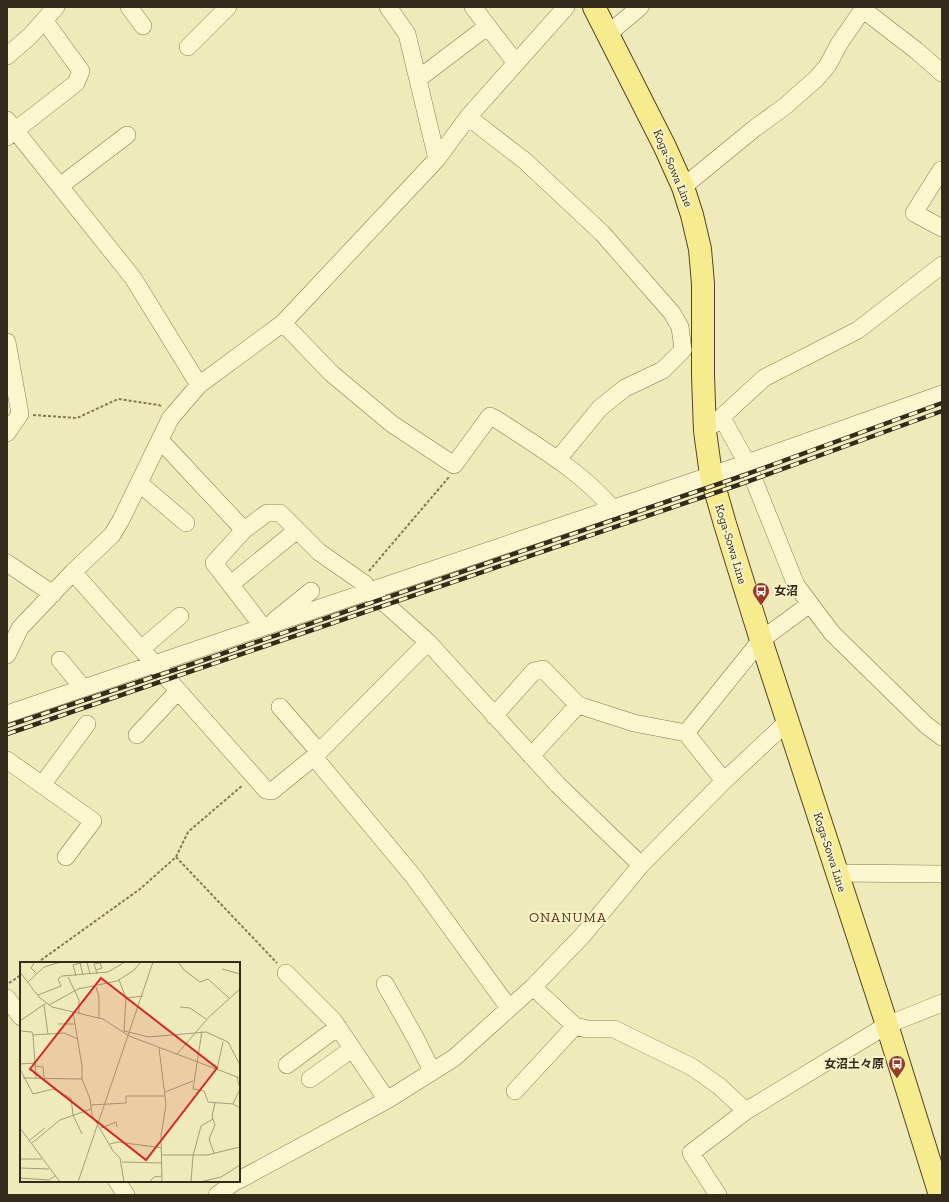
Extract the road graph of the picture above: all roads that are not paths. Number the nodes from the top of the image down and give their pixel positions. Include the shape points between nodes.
1 (56, 7) edge
2 (129, 7) edge
3 (228, 7) edge
4 (388, 7) edge
5 (473, 7) edge
6 (566, 7) edge
7 (594, 7) edge
8 (640, 7) edge
9 (863, 8) edge
10 (44, 20) junction
11 (143, 26) dead end
12 (488, 26) junction
13 (608, 34) junction
14 (188, 47) dead end
15 (7, 56) edge
16 (516, 63) junction
17 (942, 73) edge
18 (418, 79) junction
19 (468, 117) junction
20 (10, 129) edge
21 (127, 135) dead end
22 (437, 159) junction
23 (942, 171) edge
24 (60, 186) junction
25 (683, 187) junction
26 (942, 228) edge
27 (942, 265) edge
28 (283, 323) junction
29 (7, 342) edge
30 (199, 385) junction
31 (942, 394) edge
32 (722, 418) junction
33 (705, 431) junction
34 (7, 433) edge
35 (160, 440) junction
36 (558, 460) junction
37 (747, 463) junction
38 (711, 475) junction
39 (139, 483) junction
40 (613, 509) junction
41 (186, 523) dead end
42 (244, 530) junction
43 (297, 530) junction
44 (7, 563) edge
45 (73, 572) junction
46 (230, 584) junction
47 (368, 588) junction
48 (310, 591) dead end
49 (53, 594) junction
50 (810, 604) junction
51 (180, 616) dead end
52 (266, 627) junction
53 (761, 640) junction
54 (428, 642) junction
55 (141, 649) junction
56 (7, 655) edge
57 (60, 660) dead end
58 (154, 664) junction
59 (83, 688) junction
60 (178, 691) junction
61 (280, 706) dead end
62 (578, 706) junction
63 (7, 714) edge
64 (494, 716) junction
65 (788, 722) junction
66 (87, 724) dead end
67 (686, 734) junction
68 (137, 735) dead end
69 (942, 738) edge
70 (316, 754) junction
71 (531, 756) junction
72 (7, 760) edge
73 (724, 781) junction
74 (42, 785) junction
75 (66, 857) dead end
76 (641, 865) junction
77 (837, 873) junction
78 (942, 874) edge
79 (286, 973) road end
80 (385, 984) dead end
81 (533, 987) junction
82 (7, 998) edge
83 (942, 1003) edge
84 (509, 1008) junction
85 (20, 1016) edge
86 (887, 1025) junction
87 (575, 1026) junction
88 (338, 1028) junction
89 (352, 1049) junction
90 (287, 1065) dead end
91 (432, 1072) junction
92 (310, 1080) dead end
93 (515, 1091) dead end
94 (387, 1100) junction
95 (746, 1112) junction
96 (240, 1179) edge
97 (118, 1182) edge
98 (235, 1182) edge
99 (126, 1195) edge
100 (217, 1195) edge
101 (718, 1195) edge
102 (940, 1195) edge

1 - 10 street
2 - 11 street
3 - 14 street
4 - 18 street via 407,34
5 - 12 street
6 - 16 street
7 - 13 main road, Koga-Sowa Line
8 - 13 street
9 - 17 street
9 - 25 street via 816,79
10 - 15 street
10 - 20 street via 81,71 76,83
12 - 16 street
12 - 18 street
13 - 25 main road, Koga-Sowa Line
16 - 19 street
18 - 22 street
19 - 22 street
19 - 36 street via 525,161 602,233 672,313 680,327 683,350 663,370 624,388 600,408
20 - 24 street
21 - 24 street
22 - 28 street
23 - 26 street via 914,213
24 - 30 street via 133,278
25 - 33 main road, Koga-Sowa Line via 700,249 703,284
27 - 32 street via 858,330 764,378
28 - 30 street
28 - 36 street via 330,373 392,424 454,465 490,416
29 - 34 street via 20,414
30 - 35 street via 170,419
31 - 37 street
32 - 33 street
32 - 37 street
33 - 38 main road, Koga-Sowa Line
35 - 39 street
35 - 42 street
36 - 40 street via 594,488
37 - 38 street
37 - 50 street via 796,585
38 - 40 street
38 - 53 main road, Koga-Sowa Line
39 - 41 street
39 - 45 street via 112,535
40 - 47 street
42 - 43 street via 267,512 280,513
42 - 46 street via 214,563
43 - 46 street
43 - 47 street via 319,552
44 - 49 street
45 - 49 street
45 - 55 street
46 - 52 street
47 - 52 street
47 - 54 street
48 - 52 street
49 - 56 street via 20,628
50 - 53 street
50 - 69 street via 832,633
51 - 55 street
52 - 58 street
53 - 65 main road, Koga-Sowa Line
53 - 67 street
54 - 64 street
54 - 70 street
55 - 58 street
57 - 59 street
58 - 59 street
58 - 60 street
59 - 63 street
60 - 68 street
60 - 70 street via 266,790 272,791
61 - 70 street
62 - 64 street via 543,670 534,671
62 - 67 street via 634,723
62 - 71 street
64 - 71 street
65 - 73 street
65 - 77 main road, Koga-Sowa Line
66 - 74 street
67 - 73 street
70 - 84 street via 412,876
71 - 76 street
72 - 74 street
73 - 76 street
74 - 75 street via 93,821
76 - 81 street via 583,935
77 - 78 street
77 - 86 main road, Koga-Sowa Line
79 - 88 street
80 - 91 street
81 - 84 street
81 - 87 street
82 - 85 street
83 - 86 street
84 - 91 street via 454,1058
86 - 95 street
86 - 102 main road, Koga-Sowa Line
87 - 93 street
87 - 95 street via 587,1029 614,1029 692,1067 719,1086
88 - 89 street
88 - 90 street
89 - 92 street
89 - 94 street
91 - 94 street
94 - 96 street
95 - 101 street via 691,1153
97 - 99 street
98 - 100 street

